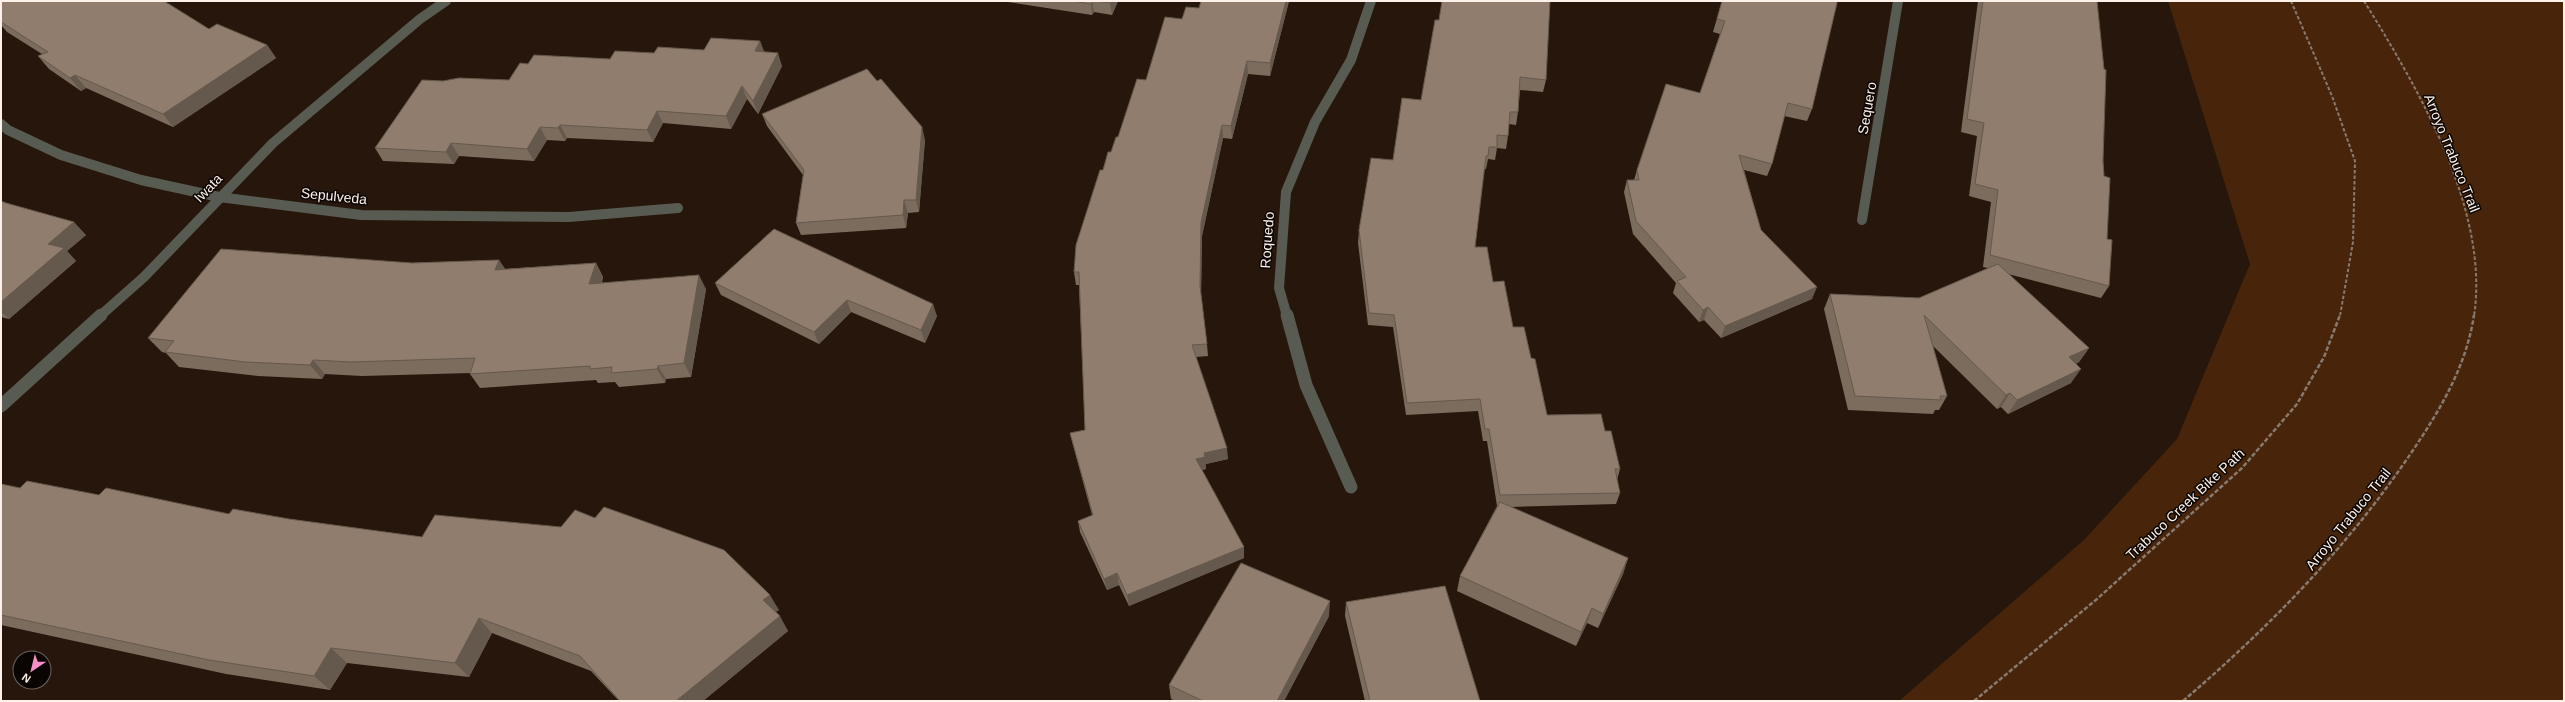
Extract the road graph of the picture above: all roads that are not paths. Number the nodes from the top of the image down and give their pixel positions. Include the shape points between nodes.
1 (446, 1) edge
2 (1371, 1) edge
3 (1898, 1) edge
4 (1, 124) edge
5 (219, 197) junction
6 (678, 208) dead end
7 (1862, 220) dead end
8 (1, 406) edge
9 (1351, 487) dead end

1 - 5 street, Iwata via 420,19 273,143
2 - 9 street, Roquedo via 1351,60 1315,122 1286,192 1279,288 1306,385
3 - 7 street, Sequero
4 - 5 street, Sepulveda via 8,130 61,155 142,180
5 - 6 street, Sepulveda via 361,215 570,217
5 - 8 street, Iwata via 144,277

